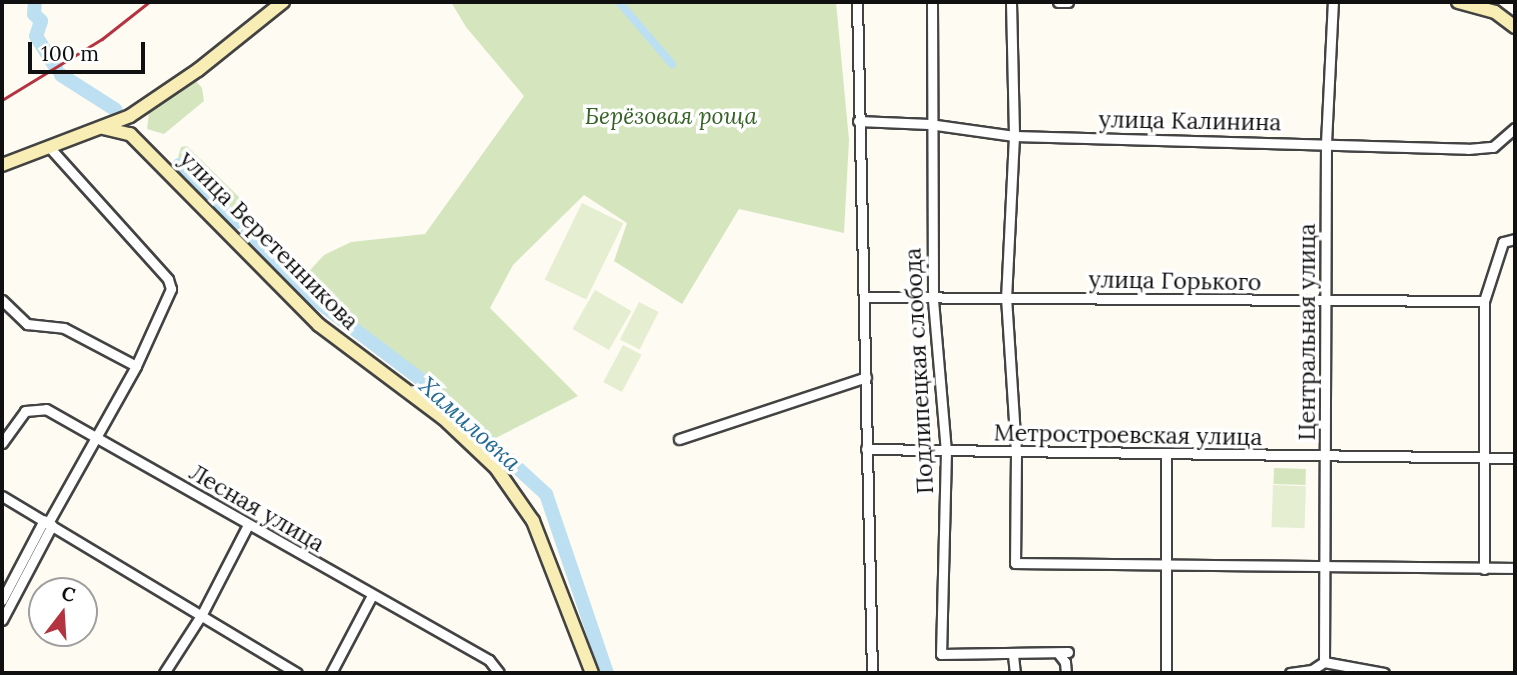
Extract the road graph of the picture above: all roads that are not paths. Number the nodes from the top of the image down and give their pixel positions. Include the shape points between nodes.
1 (283, 2) edge
2 (857, 2) edge
3 (932, 2) edge
4 (1011, 2) edge
5 (1058, 2) edge
6 (1068, 2) edge
7 (1333, 2) edge
8 (1458, 2) edge
9 (1515, 27) edge
10 (858, 121) junction
11 (929, 124) junction
12 (105, 127) junction
13 (1515, 128) edge
14 (1014, 136) junction
15 (1326, 143) junction
16 (50, 148) junction
17 (2, 165) edge
18 (1515, 239) edge
19 (864, 297) junction
20 (1006, 297) junction
21 (2, 300) edge
22 (933, 300) junction
23 (1484, 300) junction
24 (1326, 302) junction
25 (136, 366) junction
26 (866, 377) junction
27 (98, 439) junction
28 (679, 439) dead end
29 (2, 443) edge
30 (866, 449) junction
31 (946, 451) junction
32 (1016, 453) junction
33 (1166, 454) junction
34 (1485, 457) junction
35 (1325, 458) junction
36 (1515, 458) edge
37 (2, 496) edge
38 (48, 523) junction
39 (248, 525) junction
40 (1323, 565) junction
41 (1166, 566) junction
42 (1484, 569) junction
43 (1515, 569) edge
44 (372, 597) junction
45 (2, 600) edge
46 (202, 614) junction
47 (2, 620) edge
48 (1068, 652) dead end
49 (1058, 653) junction
50 (1013, 655) junction
51 (1324, 662) junction
52 (164, 673) edge
53 (297, 673) edge
54 (331, 673) edge
55 (499, 673) edge
56 (592, 673) edge
57 (872, 673) edge
58 (1015, 673) edge
59 (1066, 673) edge
60 (1166, 673) edge
61 (1290, 673) edge
62 (1384, 673) edge

1 - 12 main road via 198,70 130,116
2 - 10 street
3 - 11 street, Подлипецкая слобода
4 - 14 street
5 - 6 street
7 - 15 street, Центральная улица
8 - 9 main road via 1495,12
10 - 11 street, улица Калинина
10 - 19 street
11 - 14 street, улица Калинина
11 - 22 street, Подлипецкая слобода
12 - 16 main road
12 - 56 main road, улица Веретенникова via 130,134 319,325 443,418 496,468 533,520
13 - 15 street, улица Калинина via 1493,147 1481,148
14 - 15 street, улица Калинина
14 - 20 street
15 - 24 street, Центральная улица
16 - 17 main road
16 - 25 street via 169,279 170,299
18 - 23 street via 1503,242
19 - 22 street, улица Горького
19 - 26 street
20 - 22 street, улица Горького
20 - 24 street, улица Горького
20 - 32 street
21 - 25 street via 27,324 64,328
22 - 31 street, Подлипецкая слобода
23 - 24 street, улица Горького
23 - 34 street
24 - 35 street, Центральная улица
25 - 27 street
26 - 28 street
26 - 30 street
27 - 29 street, Лесная улица via 34,408 25,411
27 - 38 street
27 - 39 street, Лесная улица
30 - 31 street, Метростроевская улица
30 - 57 street
31 - 32 street, Метростроевская улица
31 - 50 street, Подлипецкая слобода via 941,654
32 - 33 street, Метростроевская улица
32 - 41 street via 1015,563
33 - 35 street, Метростроевская улица
33 - 41 street
34 - 35 street, Метростроевская улица
34 - 36 street, Метростроевская улица
34 - 42 street
35 - 40 street, Центральная улица
37 - 38 street
38 - 45 street
38 - 46 street
38 - 47 street
39 - 44 street, Лесная улица
39 - 46 street
40 - 41 street
40 - 42 street
40 - 51 street, Центральная улица
41 - 60 street
42 - 43 street
44 - 54 street
44 - 55 street, Лесная улица via 489,660
46 - 52 street
46 - 53 street
48 - 49 street, Подлипецкая слобода
49 - 50 street, Подлипецкая слобода
49 - 59 street
50 - 58 street
51 - 61 street via 1312,670
51 - 62 street

